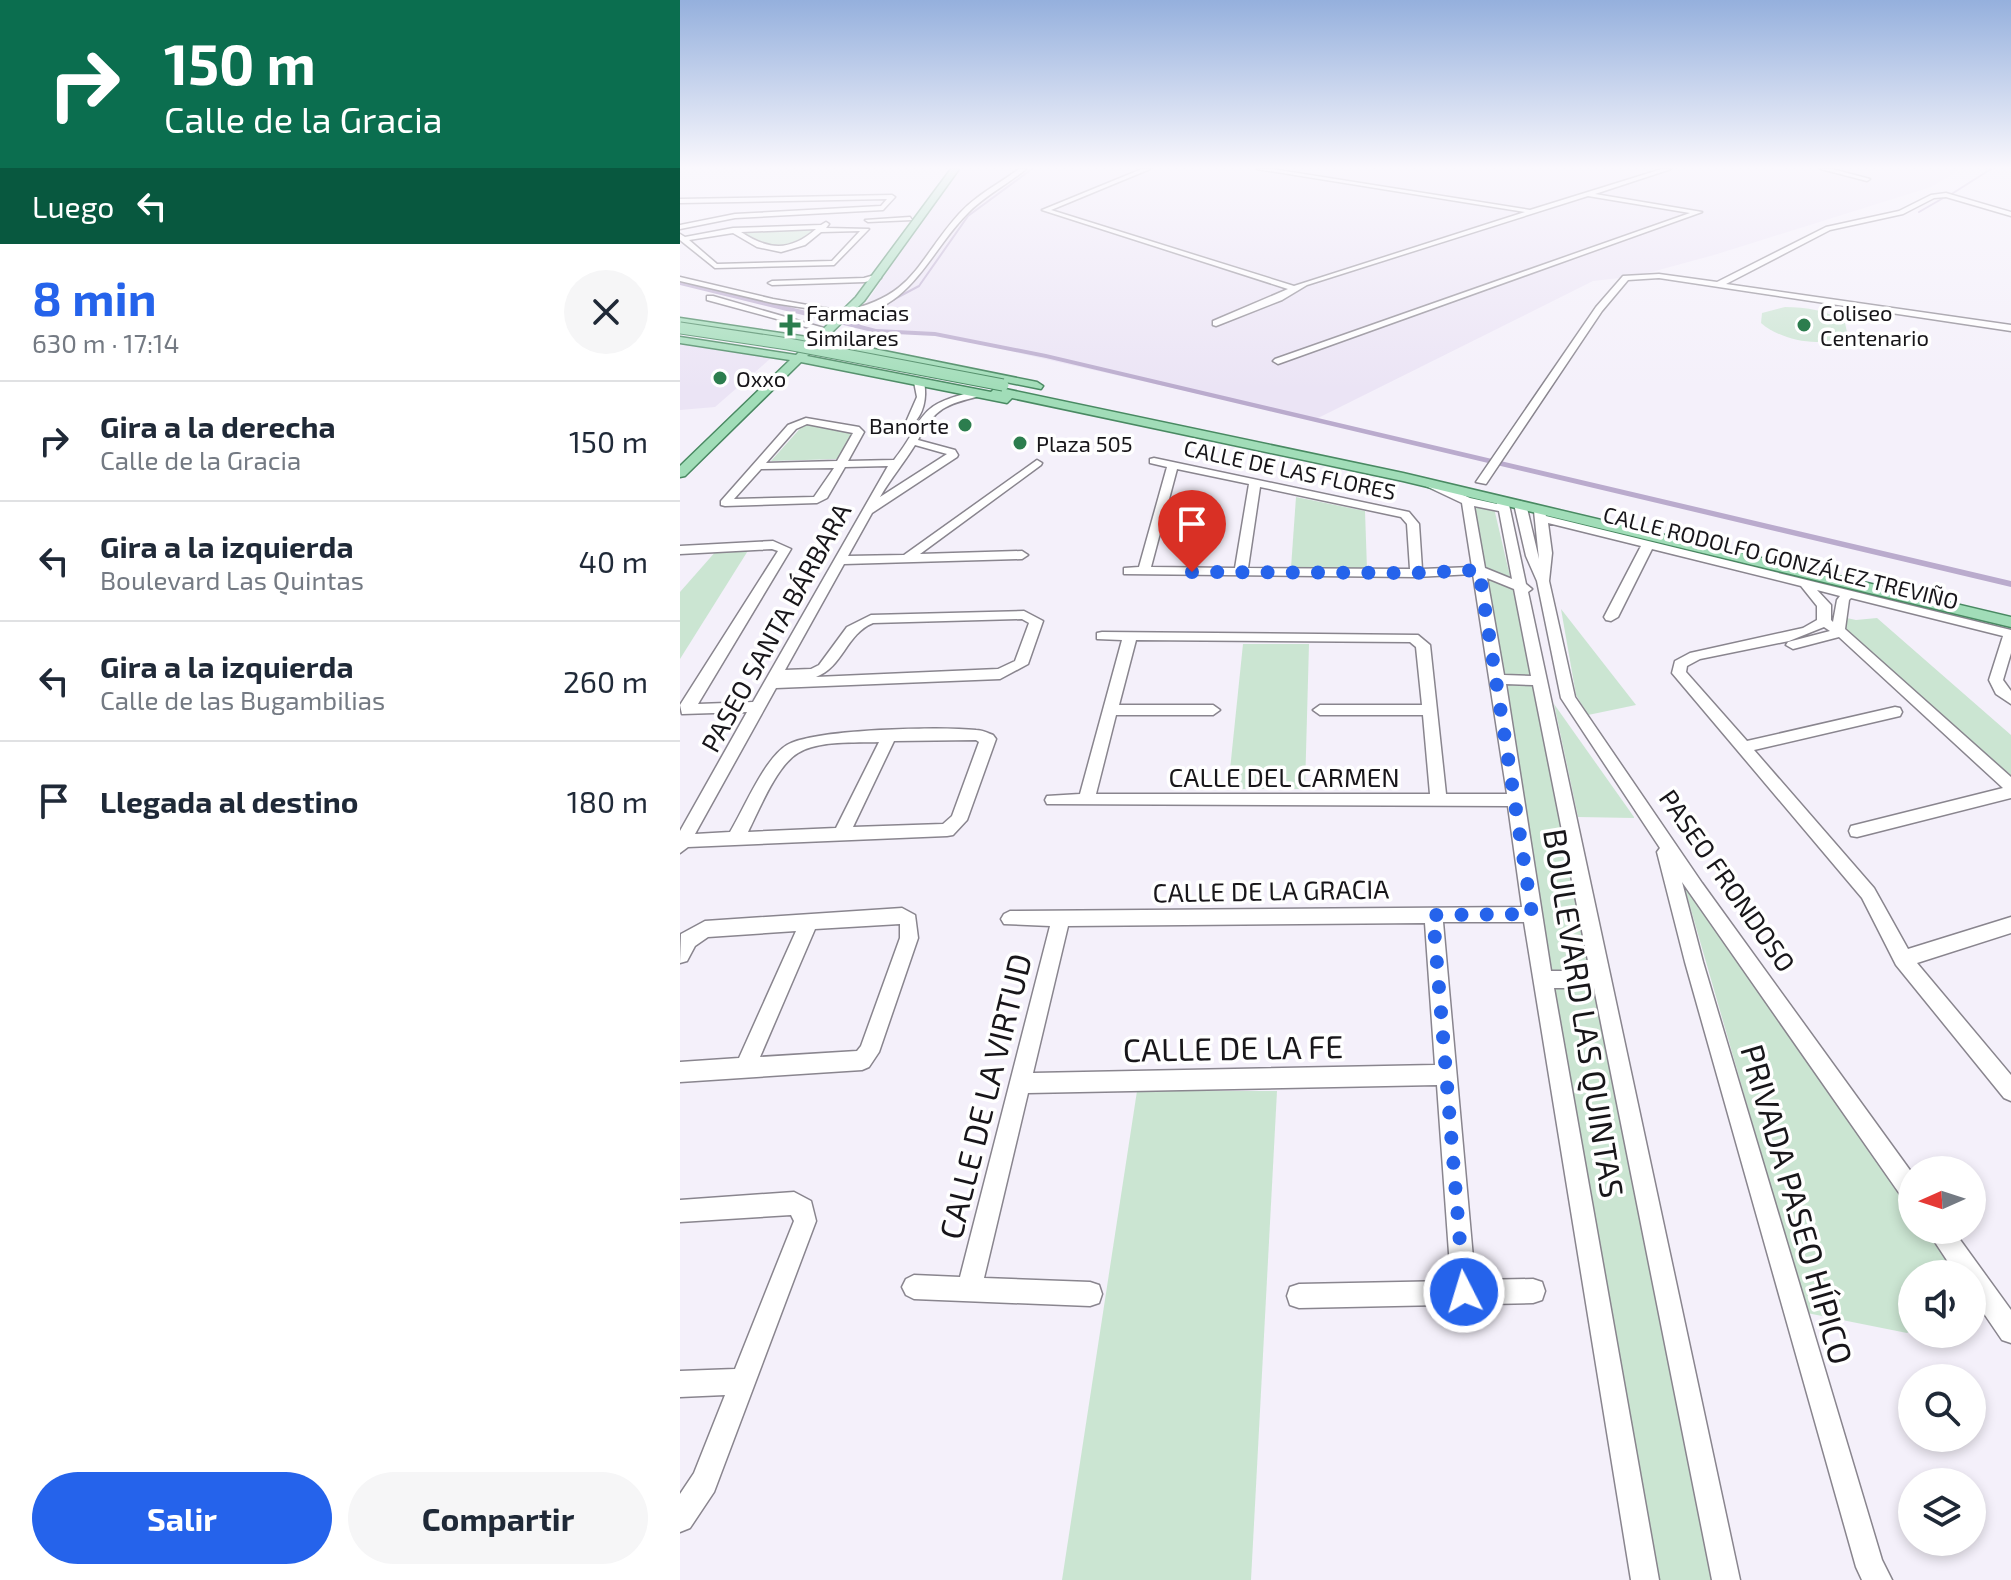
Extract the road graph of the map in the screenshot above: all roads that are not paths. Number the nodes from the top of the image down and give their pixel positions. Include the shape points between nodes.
1 (893, 242) joint
2 (688, 243) edge
3 (752, 243) edge
4 (804, 243) edge
5 (853, 243) edge
6 (902, 243) edge
7 (941, 243) edge
8 (1149, 243) edge
9 (1435, 243) edge
10 (1612, 243) edge
11 (1798, 243) edge
12 (1810, 243) edge
13 (893, 255) junction
14 (1743, 275) junction
15 (1670, 277) junction
16 (680, 279) edge
17 (872, 279) junction
18 (772, 283) dead end
19 (1719, 284) junction
20 (1730, 286) junction
21 (1293, 288) junction
22 (1763, 290) junction
23 (703, 296) dead end
24 (841, 314) junction
25 (680, 321) edge
26 (1216, 323) dead end
27 (825, 327) junction
28 (680, 328) edge
29 (2011, 328) edge
30 (777, 335) junction
31 (680, 337) edge
32 (813, 340) junction
33 (855, 347) junction
34 (758, 351) junction
35 (796, 357) junction
36 (1278, 361) dead end
37 (826, 362) junction
38 (783, 375) junction
39 (920, 386) junction
40 (1000, 388) junction
41 (977, 394) junction
42 (1068, 396) junction
43 (957, 397) junction
44 (1130, 419) junction
45 (911, 441) junction
46 (680, 457) edge
47 (1154, 461) dead end
48 (1037, 463) dead end
49 (842, 464) junction
50 (1173, 465) junction
51 (755, 466) junction
52 (892, 466) junction
53 (680, 473) edge
54 (1255, 482) junction
55 (1426, 482) junction
56 (1482, 482) junction
57 (1467, 501) junction
58 (1503, 504) junction
59 (1520, 504) junction
60 (867, 511) junction
61 (1541, 519) junction
62 (1525, 530) junction
63 (1529, 544) junction
64 (1545, 544) junction
65 (1647, 546) junction
66 (680, 550) edge
67 (1719, 550) junction
68 (1022, 555) dead end
69 (907, 558) junction
70 (840, 560) junction
71 (1479, 570) junction
72 (1128, 571) dead end
73 (1144, 571) junction
74 (1241, 572) junction
75 (1416, 573) junction
76 (1802, 584) junction
77 (1520, 587) junction
78 (1544, 589) junction
79 (1847, 595) junction
80 (1912, 598) junction
81 (2011, 608) edge
82 (1611, 617) dead end
83 (1824, 622) junction
84 (2011, 622) edge
85 (1840, 631) junction
86 (2010, 634) edge
87 (1102, 636) dead end
88 (1130, 636) junction
89 (1679, 673) junction
90 (774, 679) junction
91 (1498, 679) junction
92 (1539, 681) junction
93 (2004, 682) edge
94 (2011, 699) edge
95 (758, 707) junction
96 (684, 709) edge
97 (1110, 710) junction
98 (1213, 710) dead end
99 (1320, 710) dead end
100 (1431, 710) junction
101 (1895, 712) dead end
102 (888, 738) junction
103 (1742, 748) junction
104 (2011, 786) edge
105 (2011, 792) edge
106 (1053, 800) dead end
107 (1086, 800) junction
108 (1439, 800) junction
109 (1515, 800) junction
110 (1857, 831) dead end
111 (841, 834) junction
112 (735, 839) junction
113 (1664, 842) junction
114 (681, 843) edge
115 (1532, 914) junction
116 (1433, 915) junction
117 (1010, 919) dead end
118 (1061, 919) junction
119 (809, 922) junction
120 (2011, 925) edge
121 (680, 955) edge
122 (1903, 959) junction
123 (1545, 979) junction
124 (1599, 980) junction
125 (745, 1068) junction
126 (680, 1072) edge
127 (1446, 1075) junction
128 (1020, 1083) junction
129 (2010, 1088) edge
130 (1898, 1172) edge
131 (680, 1211) edge
132 (914, 1287) dead end
133 (969, 1289) junction
134 (1533, 1291) dead end
135 (1464, 1292) junction
136 (1090, 1294) dead end
137 (1299, 1296) dead end
138 (1986, 1296) edge
139 (2011, 1331) edge
140 (744, 1381) junction
141 (680, 1384) edge
142 (680, 1518) edge
143 (1645, 1580) edge
144 (1726, 1580) edge
145 (1878, 1580) edge

1 - 13 main road
1 - 17 main road
2 - 5 street via 715,266 834,263
3 - 4 street via 767,249
6 - 13 main road
7 - 24 street via 907,288 866,310
8 - 21 street
9 - 21 street
10 - 36 street
11 - 14 street
12 - 14 street
13 - 17 main road
14 - 15 street
14 - 19 street
14 - 20 street
14 - 22 street
15 - 19 street
15 - 56 street via 1620,281
16 - 24 street
17 - 18 street
17 - 24 main road
19 - 20 street
20 - 22 street
21 - 26 street
22 - 29 street
23 - 27 street
24 - 27 main road
25 - 30 main road
27 - 30 main road
27 - 32 main road
28 - 40 main road, bridge via 788,344
30 - 32 main road
30 - 34 main road via 780,342
31 - 34 main road
31 - 40 main road, bridge via 783,349
32 - 33 main road
32 - 35 main road
33 - 37 main road via 833,353
33 - 42 main road
34 - 35 main road
35 - 37 main road
35 - 38 main road
35 - 46 main road
37 - 38 main road
37 - 39 main road
38 - 53 main road
39 - 41 main road
39 - 43 street
39 - 52 street, PASEO SANTA BÁRBARA via 919,409
40 - 42 main road
40 - 44 main road
41 - 43 street, PASEO SANTA BÁRBARA
41 - 44 main road
42 - 56 main road
43 - 45 street, PASEO SANTA BÁRBARA via 930,410
44 - 55 main road
45 - 52 street, PASEO SANTA BÁRBARA
45 - 60 street via 953,455
47 - 50 street, CALLE DE LAS FLORES
48 - 69 street
49 - 51 street
49 - 51 street via 859,432 806,421 792,427
49 - 51 street via 817,500 725,503
49 - 52 street
50 - 54 street, CALLE DE LAS FLORES
50 - 73 street
52 - 60 street, PASEO SANTA BÁRBARA
54 - 74 street
54 - 75 street, CALLE DE LAS FLORES via 1410,518
55 - 57 street
55 - 58 main road
56 - 81 main road
57 - 58 street
57 - 71 street, BOULEVARD LAS QUINTAS
58 - 59 main road
58 - 77 street, BOULEVARD LAS QUINTAS
59 - 61 main road
59 - 62 street, PASEO FRONDOSO
60 - 70 street, PASEO SANTA BÁRBARA
61 - 62 street, CALLE RODOLFO GONZÁLEZ TREVIÑO
61 - 64 street, PASEO FRONDOSO
61 - 65 street, CALLE RODOLFO GONZÁLEZ TREVIÑO
61 - 67 main road
62 - 63 street, PASEO FRONDOSO
63 - 64 street
63 - 78 street, PASEO FRONDOSO
64 - 78 street, PASEO FRONDOSO
65 - 76 street, CALLE RODOLFO GONZÁLEZ TREVIÑO
65 - 82 street
66 - 96 street via 773,545 785,549
67 - 76 main road
67 - 80 main road
68 - 69 street
69 - 70 street
70 - 90 street, PASEO SANTA BÁRBARA
71 - 75 street
71 - 77 street
71 - 91 street, BOULEVARD LAS QUINTAS
72 - 73 street
73 - 74 street
74 - 75 street
76 - 79 street, CALLE RODOLFO GONZÁLEZ TREVIÑO
76 - 83 street via 1820,598
77 - 78 street
77 - 92 street, BOULEVARD LAS QUINTAS
78 - 113 street, PASEO FRONDOSO via 1568,698
79 - 80 main road
79 - 85 street
79 - 86 street, CALLE RODOLFO GONZÁLEZ TREVIÑO
80 - 84 main road
83 - 85 street
83 - 89 street via 1807,632 1699,655 1680,664
85 - 89 street via 1826,639
85 - 104 street
86 - 93 street
87 - 88 street
88 - 97 street
88 - 100 street via 1413,638 1423,645
89 - 103 street
90 - 90 street via 1000,674 1021,664 1036,621 1024,615 871,619 853,625 823,668
90 - 95 street, PASEO SANTA BÁRBARA
91 - 92 street
91 - 109 street, BOULEVARD LAS QUINTAS
92 - 124 street, BOULEVARD LAS QUINTAS
93 - 94 street via 2001,691
95 - 96 street
95 - 114 street, PASEO SANTA BÁRBARA
97 - 98 street
97 - 107 street
99 - 100 street
100 - 108 street
101 - 103 street
102 - 111 street
102 - 111 street via 988,739 959,820 947,830
102 - 112 street via 797,745 784,756
103 - 122 street via 1868,893
105 - 110 street
106 - 107 street, CALLE DEL CARMEN
107 - 108 street, CALLE DEL CARMEN
108 - 109 street, CALLE DEL CARMEN
109 - 115 street, BOULEVARD LAS QUINTAS
111 - 112 street
112 - 114 street
113 - 130 street, PASEO FRONDOSO
113 - 145 street, PRIVADA PASEO HÍPICO via 1739,1118
115 - 116 street, CALLE DE LA GRACIA
115 - 123 street, BOULEVARD LAS QUINTAS
116 - 118 street, CALLE DE LA GRACIA
116 - 127 street
117 - 118 street, CALLE DE LA GRACIA
118 - 128 street, CALLE DE LA VIRTUD
119 - 121 street via 705,929 688,940
119 - 125 street
119 - 125 street via 902,916 909,920 909,938 869,1052 862,1060 848,1062
120 - 122 street
122 - 129 street
123 - 124 street
123 - 143 street, BOULEVARD LAS QUINTAS
124 - 144 street, BOULEVARD LAS QUINTAS
125 - 126 street
127 - 128 street, CALLE DE LA FE
127 - 135 street
128 - 133 street, CALLE DE LA VIRTUD
131 - 140 street via 794,1203 803,1209 805,1221
132 - 133 street
133 - 136 street
134 - 135 street
135 - 137 street
138 - 139 street
140 - 141 street
140 - 142 street via 704,1482

